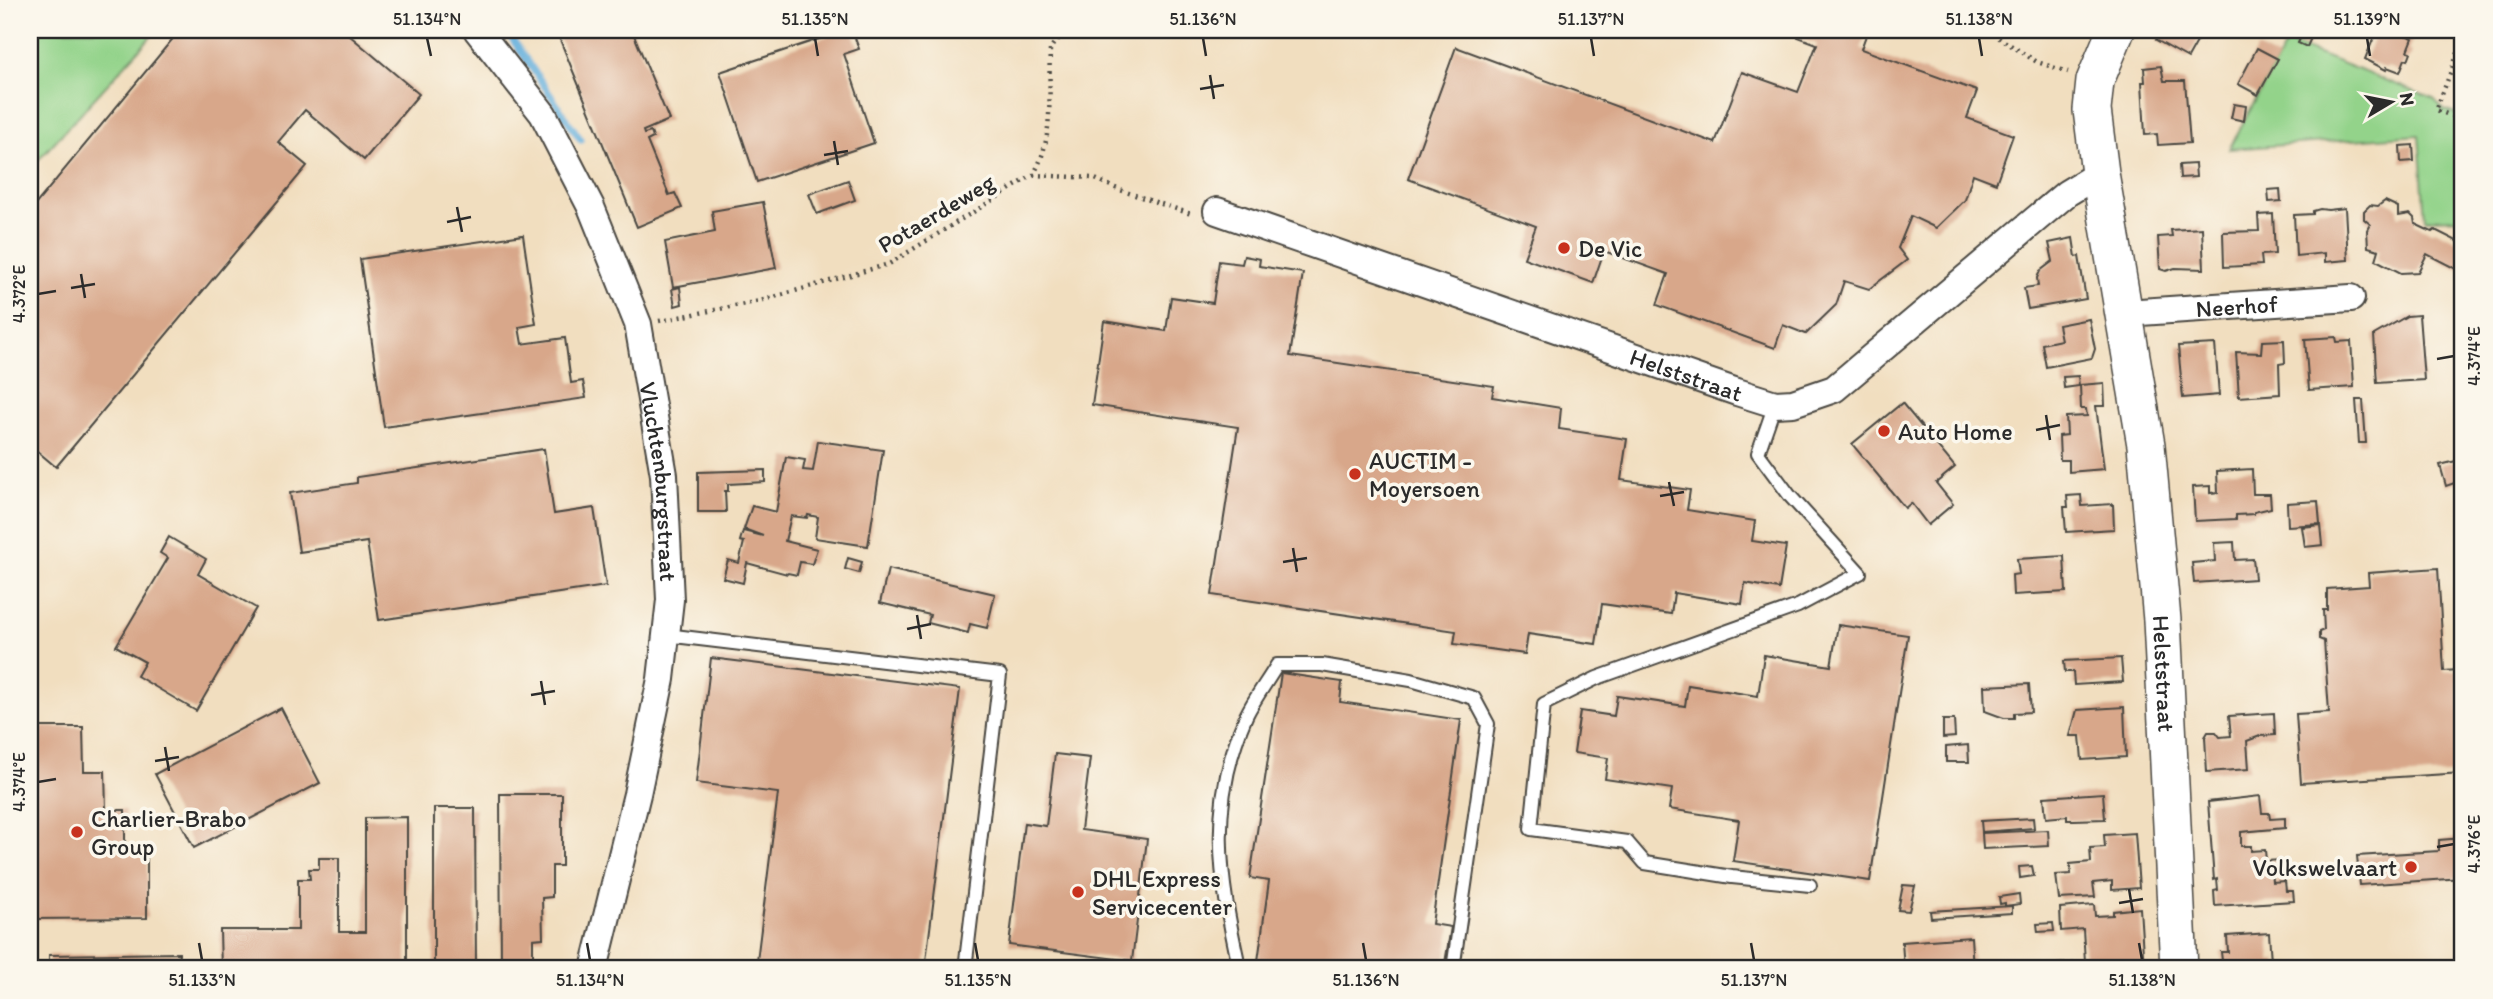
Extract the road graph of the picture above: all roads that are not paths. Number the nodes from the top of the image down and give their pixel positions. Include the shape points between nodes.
1 (477, 30) edge
2 (2116, 30) edge
3 (2100, 173) junction
4 (1217, 211) road end
5 (2351, 299) dead end
6 (2125, 313) junction
7 (1775, 404) junction
8 (666, 635) junction
9 (1810, 885) dead end
10 (594, 969) edge
11 (965, 969) edge
12 (1242, 969) edge
13 (1453, 969) edge
14 (2179, 969) edge

1 - 8 street, Vluchtenburgstraat via 543,114 591,206 638,324 664,475 670,600
2 - 3 street, Helststraat via 2095,81 2092,110
3 - 6 street, Helststraat
3 - 7 street, Helststraat via 2067,193 1834,389
4 - 7 street, Helststraat
5 - 6 street, Neerhof
6 - 14 street, Helststraat via 2146,445 2162,620
7 - 9 lane via 1758,453 1860,573 1798,606 1597,678 1545,704 1531,829 1627,842 1646,863
8 - 10 street, Vluchtenburgstraat via 637,794
8 - 11 lane via 1000,675
12 - 13 lane via 1224,899 1219,840 1228,770 1247,716 1277,665 1322,665 1411,680 1474,698 1488,724

